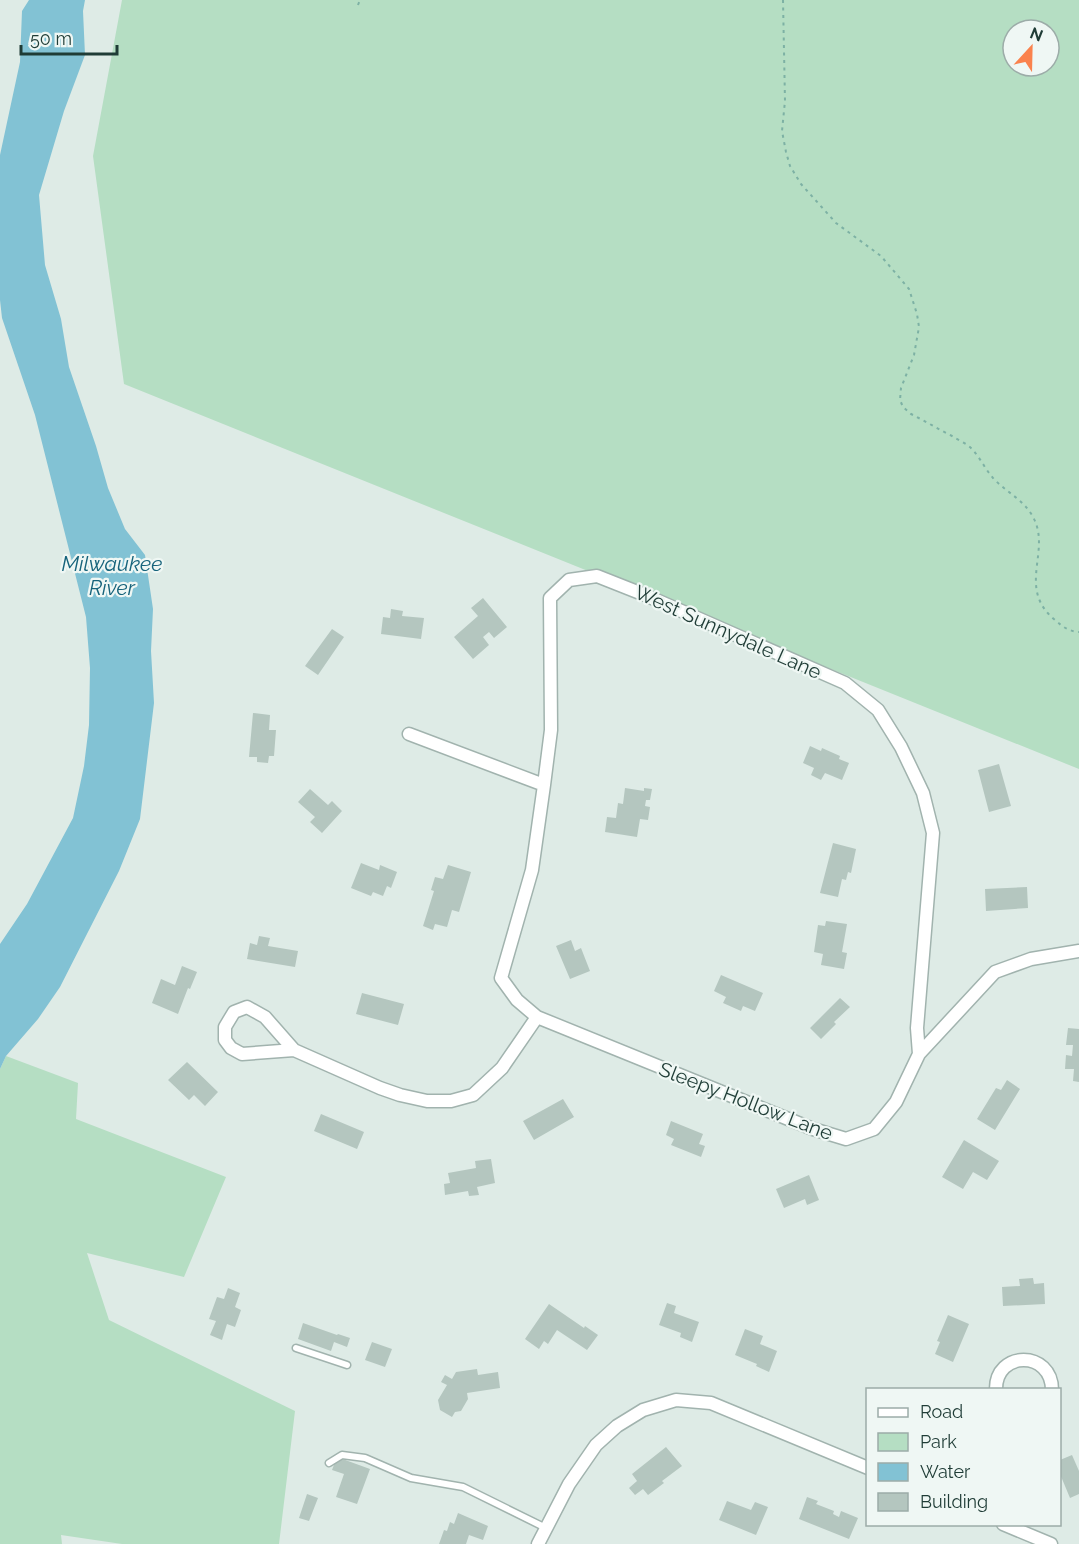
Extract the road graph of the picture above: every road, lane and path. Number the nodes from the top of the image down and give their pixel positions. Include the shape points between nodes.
1 (360, 0) edge
2 (783, 0) edge
3 (358, 5) dead end
4 (1079, 632) edge
5 (409, 734) dead end
6 (544, 785) junction
7 (1079, 951) edge
8 (537, 1017) junction
9 (294, 1050) junction
10 (919, 1054) junction
11 (296, 1348) dead end
12 (347, 1365) dead end
13 (996, 1388) edge
14 (1052, 1388) edge
15 (329, 1463) dead end
16 (866, 1468) edge
17 (1008, 1526) edge
18 (546, 1528) junction
19 (538, 1544) edge
20 (1051, 1544) edge

1 - 3 path
2 - 4 path via 782,131 790,166 836,223 881,256 909,289 919,327 914,355 901,388 903,407 970,447 994,479 1027,508 1038,533 1035,580 1041,604 1065,629
5 - 6 street
6 - 8 street, Sleepy Hollow Lane via 532,870 501,978 517,1000
6 - 10 street, West Sunnydale Lane via 550,730 550,598 569,580 597,576 845,683 878,710 901,747 923,793 933,833 917,1028
7 - 10 street via 1031,959 995,972
8 - 9 street via 502,1068 473,1095 451,1101 400,1095
8 - 10 street, Sleepy Hollow Lane via 846,1140 874,1129 896,1102
9 - 9 street via 265,1017 247,1007 234,1012 225,1027 225,1040 242,1054
11 - 12 lane
13 - 14 street via 1003,1368 1028,1360 1044,1368
15 - 18 lane via 342,1455 364,1458 411,1478 463,1487
16 - 18 street via 711,1403 676,1400 643,1410 617,1425 596,1444
17 - 20 street
18 - 19 street

